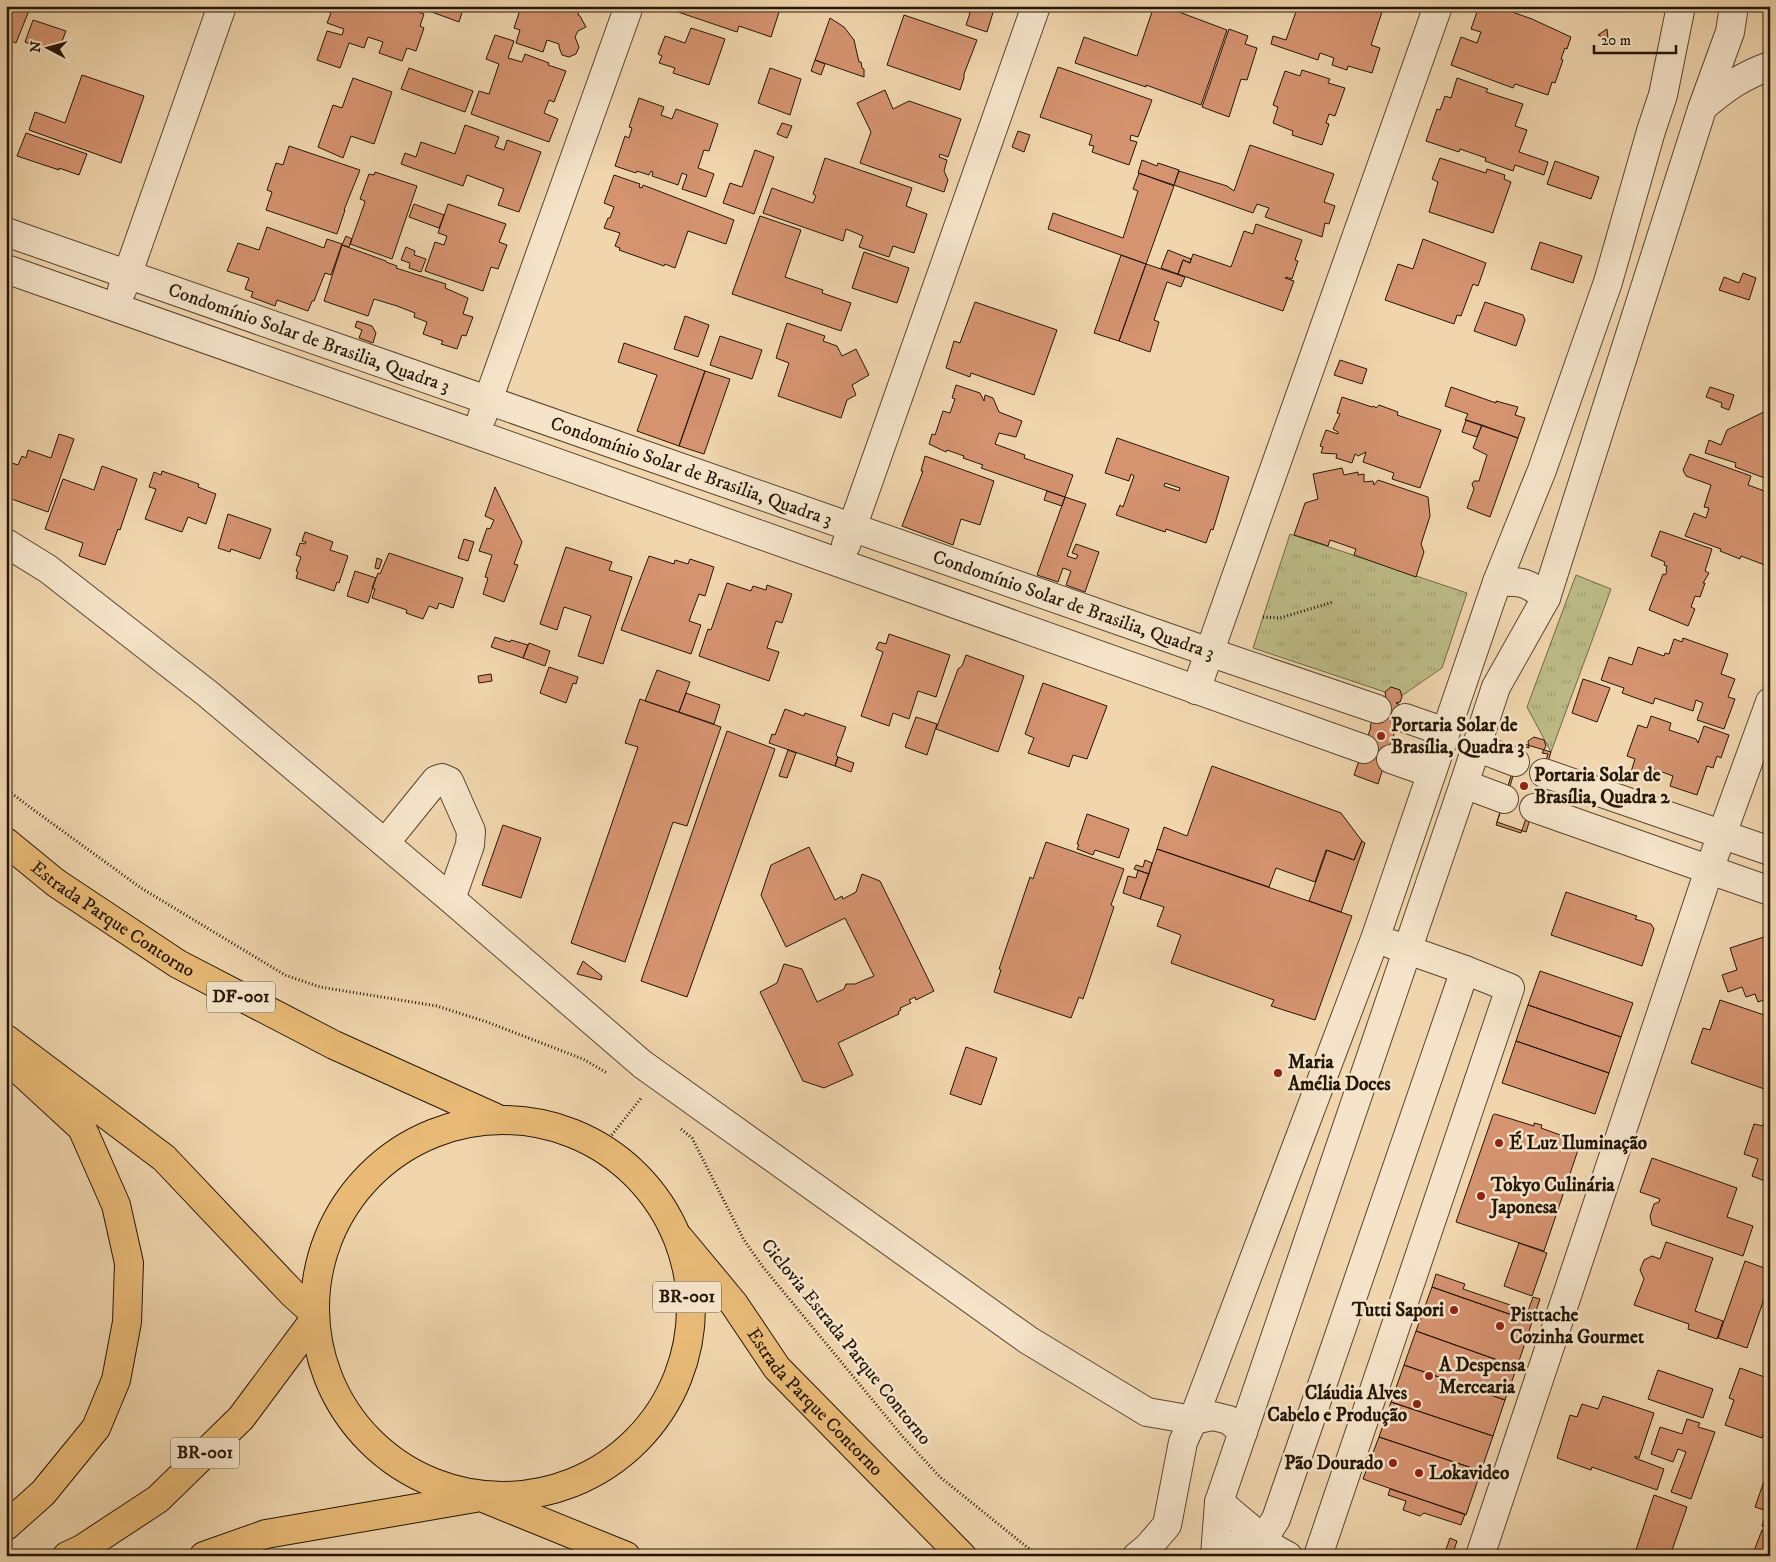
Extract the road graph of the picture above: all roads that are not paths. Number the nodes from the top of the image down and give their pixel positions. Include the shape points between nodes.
1 (222, 6) edge
2 (629, 6) edge
3 (1036, 6) edge
4 (1438, 6) edge
5 (1681, 6) edge
6 (1734, 6) edge
7 (1770, 66) edge
8 (1702, 108) junction
9 (6, 232) edge
10 (6, 269) edge
11 (128, 274) junction
12 (116, 307) junction
13 (488, 400) junction
14 (476, 434) junction
15 (852, 527) junction
16 (6, 544) edge
17 (6, 559) edge
18 (840, 563) junction
19 (1497, 582) junction
20 (1546, 598) junction
21 (98, 608) junction
22 (1209, 652) junction
23 (1196, 690) junction
24 (1349, 700) junction
25 (1770, 702) edge
26 (1377, 709) dead end
27 (1405, 718) dead end
28 (1445, 732) junction
29 (1336, 740) junction
30 (1476, 747) junction
31 (1364, 749) dead end
32 (1391, 759) dead end
33 (1515, 762) dead end
34 (1544, 773) dead end
35 (1431, 774) junction
36 (1570, 782) junction
37 (1464, 784) junction
38 (1504, 798) dead end
39 (1722, 835) junction
40 (6, 842) edge
41 (385, 843) junction
42 (1770, 851) edge
43 (1710, 870) junction
44 (1770, 891) edge
45 (452, 899) junction
46 (1375, 939) junction
47 (1407, 949) junction
48 (1465, 970) junction
49 (6, 1038) edge
50 (6, 1058) edge
51 (496, 1118) junction
52 (680, 1238) junction
53 (314, 1316) junction
54 (1193, 1420) junction
55 (1243, 1432) junction
56 (481, 1498) junction
57 (1219, 1502) junction
58 (6, 1526) edge
59 (1264, 1549) edge
60 (1215, 1550) edge
61 (1144, 1553) edge
62 (67, 1556) edge
63 (204, 1556) edge
64 (626, 1556) edge
65 (962, 1556) edge
66 (1318, 1556) edge
67 (1480, 1556) edge

1 - 11 street
2 - 13 street
3 - 15 street
4 - 22 street
5 - 19 street via 1663,96 1608,282 1542,470
6 - 8 street via 1730,32
7 - 8 street via 1741,78
8 - 20 street
9 - 11 street, Condomínio Solar de Brasilia, Quadra 3
10 - 12 street, Condomínio Solar de Brasilia, Quadra 3
11 - 12 street
11 - 13 street, Condomínio Solar de Brasilia, Quadra 3
12 - 14 street, Condomínio Solar de Brasilia, Quadra 3
13 - 14 street
13 - 15 street, Condomínio Solar de Brasilia, Quadra 3
14 - 18 street, Condomínio Solar de Brasilia, Quadra 3
15 - 18 street
15 - 22 street, Condomínio Solar de Brasilia, Quadra 3
16 - 21 street via 48,568
17 - 21 street
18 - 23 street, Condomínio Solar de Brasilia, Quadra 3
19 - 20 street via 1518,581
19 - 28 street
20 - 30 street via 1496,687
21 - 41 street via 208,694
22 - 23 street
22 - 24 street, Condomínio Solar de Brasilia, Quadra 3
23 - 29 street, Condomínio Solar de Brasilia, Quadra 3
24 - 26 street, Condomínio Solar de Brasilia, Quadra 3
24 - 29 street
25 - 39 street
27 - 28 street
28 - 35 street
29 - 31 street, Condomínio Solar de Brasilia, Quadra 3
30 - 33 street
30 - 37 street
32 - 35 street
34 - 36 street
35 - 46 street
36 - 39 street
36 - 43 street via 1546,813
37 - 38 street
37 - 47 street
39 - 42 street
39 - 43 street
40 - 51 main road, Estrada Parque Contorno / DF-001 via 56,883 178,964 334,1044
41 - 45 street
41 - 45 street via 436,780 449,781 471,831 470,845
43 - 44 street
43 - 67 street
45 - 54 street via 642,1064 1028,1340 1147,1412
46 - 47 street
46 - 54 street
47 - 48 street
47 - 55 street
48 - 59 street
48 - 66 street via 1510,988
49 - 53 main road via 164,1158
50 - 58 main road via 82,1128 116,1205 129,1263 127,1322 116,1380 96,1428 43,1493
51 - 52 main road, BR-001 via 552,1124 604,1146 649,1186
51 - 53 main road, BR-001 via 424,1135 365,1178 326,1240
52 - 56 main road, BR-001 via 692,1334 656,1423 581,1483
52 - 65 main road, Estrada Parque Contorno / BR-001 via 734,1304 777,1368
53 - 56 main road, BR-001 via 338,1402 396,1466
53 - 62 main road, BR-001 via 241,1418 158,1499
54 - 55 street via 1213,1416 1230,1420
54 - 61 street via 1183,1442 1167,1525
55 - 57 street
56 - 63 main road, BR-001 via 266,1534
56 - 64 main road, BR-001
57 - 59 street
57 - 60 street
59 - 60 street

